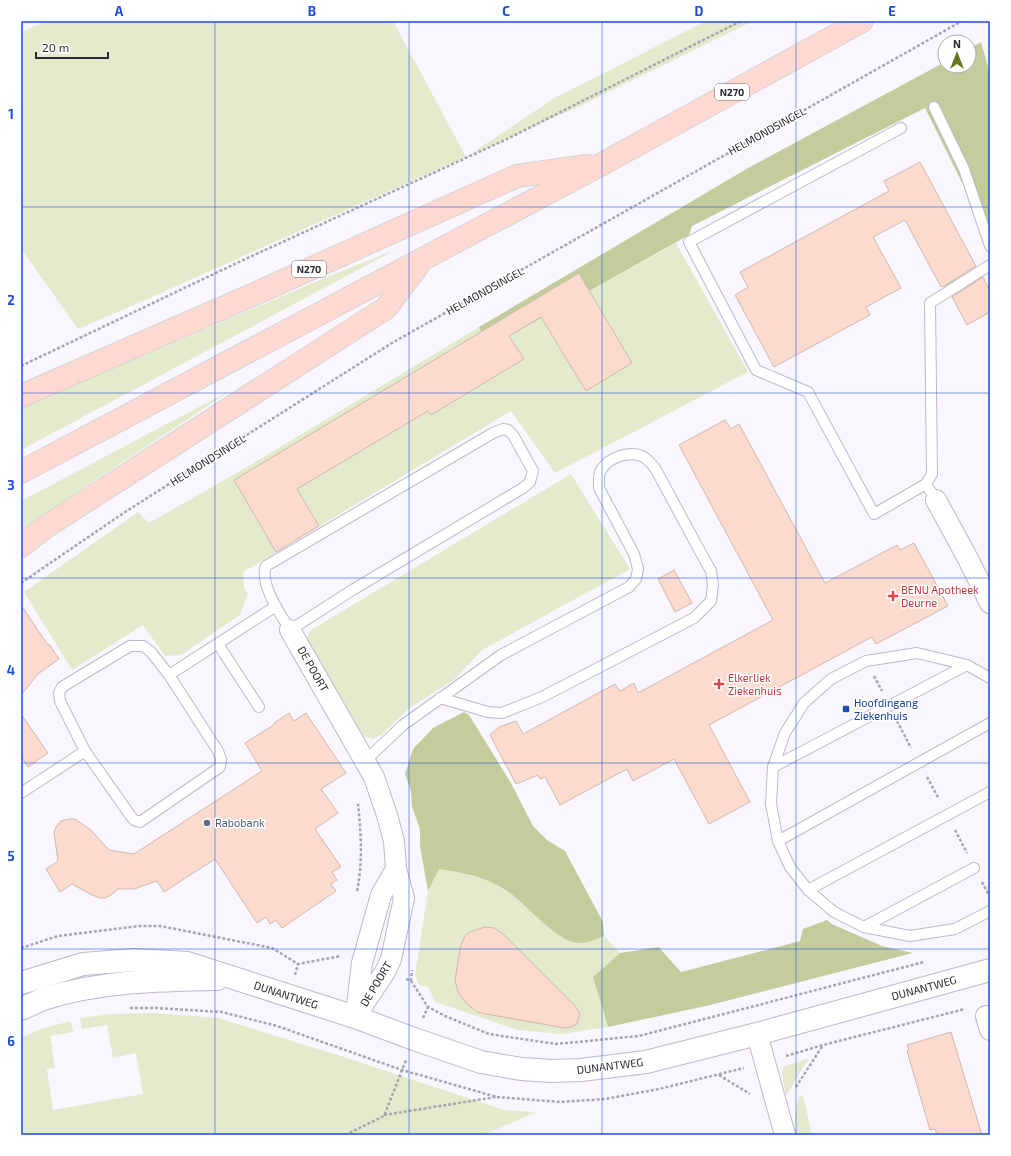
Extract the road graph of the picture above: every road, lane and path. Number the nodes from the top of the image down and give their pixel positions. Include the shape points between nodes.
1 (741, 21) edge
2 (862, 21) edge
3 (962, 21) edge
4 (934, 107) dead end
5 (901, 128) dead end
6 (602, 164) junction
7 (990, 246) edge
8 (422, 260) junction
9 (990, 265) edge
10 (21, 366) edge
11 (21, 396) edge
12 (21, 472) edge
13 (931, 492) junction
14 (21, 546) edge
15 (21, 583) edge
16 (990, 602) edge
17 (276, 606) junction
18 (290, 630) junction
19 (218, 644) junction
20 (967, 665) junction
21 (169, 675) junction
22 (990, 678) edge
23 (440, 698) junction
24 (259, 707) dead end
25 (990, 723) edge
26 (85, 751) junction
27 (365, 761) junction
28 (773, 767) junction
29 (990, 792) edge
30 (21, 793) edge
31 (358, 800) dead end
32 (778, 840) junction
33 (396, 868) junction
34 (974, 868) dead end
35 (808, 890) junction
36 (357, 892) dead end
37 (990, 911) edge
38 (864, 927) junction
39 (343, 949) dead end
40 (341, 956) junction
41 (929, 960) dead end
42 (362, 963) junction
43 (298, 964) dead end
44 (990, 970) edge
45 (385, 972) junction
46 (232, 978) junction
47 (21, 983) edge
48 (808, 992) junction
49 (126, 1008) dead end
50 (21, 1009) edge
51 (355, 1017) junction
52 (815, 1018) junction
53 (982, 1018) edge
54 (757, 1034) junction
55 (823, 1045) junction
56 (764, 1063) junction
57 (719, 1075) dead end
58 (497, 1097) dead end
59 (779, 1113) junction
60 (384, 1116) junction
61 (345, 1135) edge
62 (785, 1135) edge

1 - 10 path via 503,141
2 - 6 main road, N270
3 - 15 path, HELMONDSINGEL via 392,343 125,512
4 - 7 lane via 964,169
5 - 13 lane via 689,242 756,370 808,392 874,514
6 - 8 main road, N270
6 - 11 main road, N270 via 517,176
8 - 12 main road, N270
8 - 14 main road, N270 via 386,308 44,528
9 - 13 lane via 930,303
13 - 16 street
17 - 18 lane
17 - 18 lane via 264,577 266,566 493,433 503,429 513,435 533,471 530,482
17 - 19 lane
18 - 27 street, DE POORT
19 - 21 lane
19 - 24 lane
20 - 22 lane
20 - 28 lane
20 - 28 lane via 917,654 866,661 831,679 804,703 784,733
21 - 26 lane via 143,646 130,646 62,688 58,693 60,701
21 - 26 lane via 218,751 220,767 140,822 130,815
23 - 23 lane via 501,655 629,587 636,579 638,569 634,554 599,488 598,479 602,470 614,458 629,454 644,457 655,468 711,571 711,601 694,618 542,697 502,713 488,712
23 - 27 lane via 403,725
25 - 32 lane
26 - 30 lane
27 - 33 street, DE POORT via 374,777 387,815 394,841
28 - 32 lane via 771,804
29 - 35 lane
31 - 36 path via 361,871
32 - 35 lane via 790,867
33 - 42 street, DE POORT via 381,895
33 - 45 street, DE POORT via 404,898 391,959
34 - 38 lane
35 - 38 lane via 834,912
37 - 38 lane via 955,929 910,936
39 - 40 path
40 - 42 path
40 - 43 path
41 - 48 path
42 - 51 street, DE POORT
44 - 52 street, DUNANTWEG
45 - 48 path via 411,981 428,1007 445,1016 489,1034 556,1044 640,1036
45 - 51 street, DE POORT
46 - 47 street, DUNANTWEG via 187,963 135,960 83,964
46 - 50 street, DUNANTWEG via 137,981 89,988 43,999
46 - 51 street, DUNANTWEG
48 - 52 path
49 - 60 path via 222,1012 277,1026 402,1070
51 - 54 street, DUNANTWEG via 481,1062 552,1071 646,1062
52 - 54 street, DUNANTWEG
52 - 55 path
53 - 55 path
54 - 56 street
55 - 56 path
55 - 59 path
56 - 57 path
56 - 59 street
58 - 60 path
59 - 62 street
60 - 61 path

